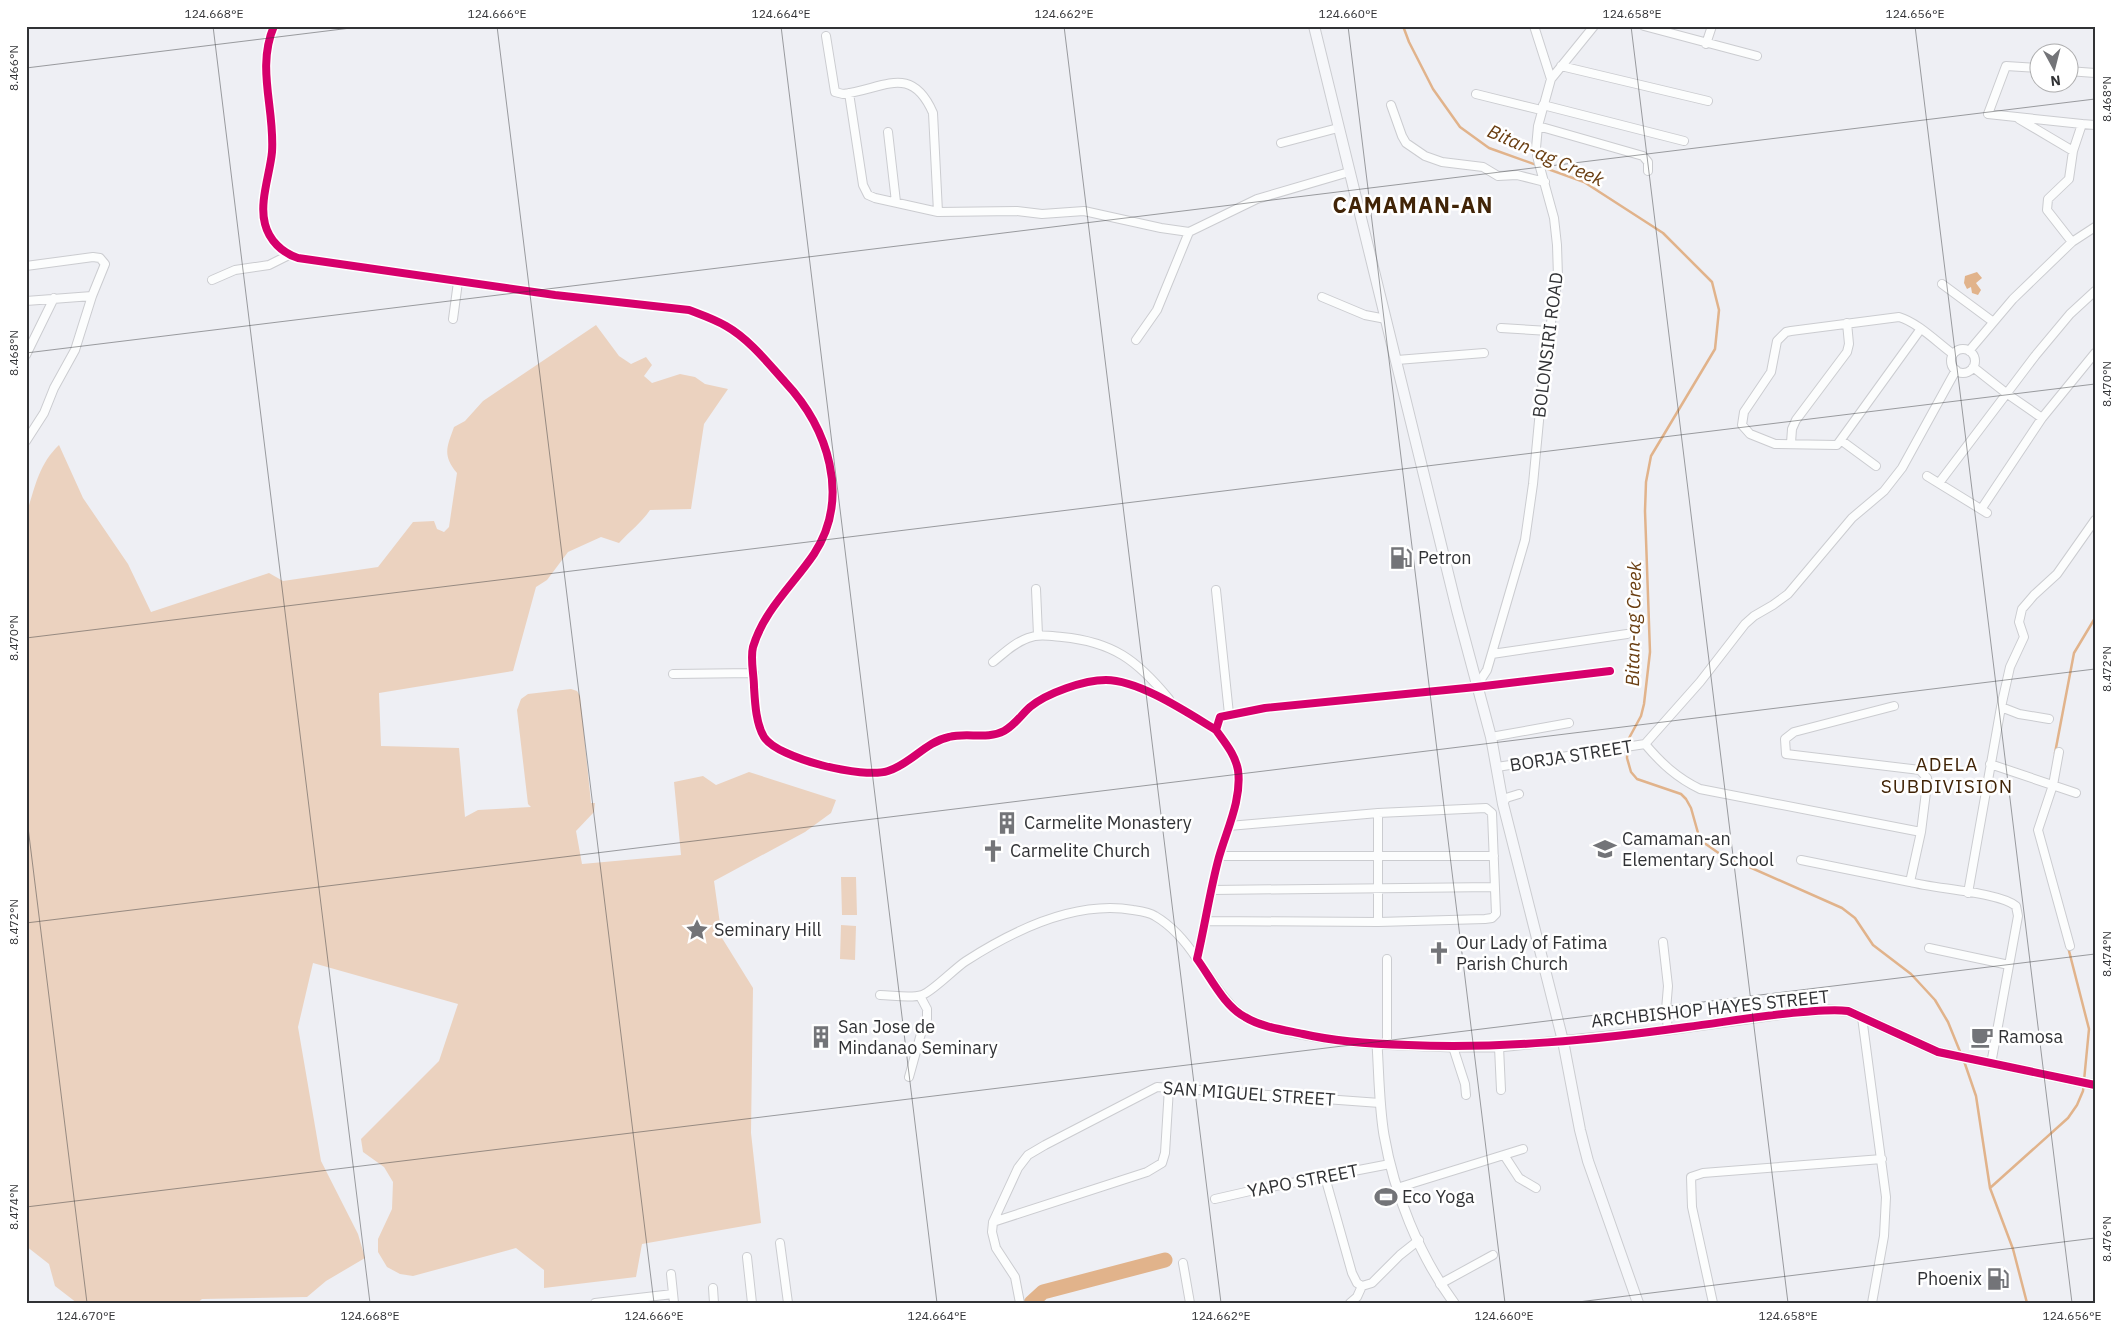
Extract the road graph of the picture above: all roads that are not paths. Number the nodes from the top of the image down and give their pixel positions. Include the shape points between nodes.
1 (274, 26) edge
2 (1314, 26) edge
3 (1534, 26) edge
4 (1594, 26) edge
5 (1644, 26) edge
6 (1712, 26) edge
7 (826, 36) dead end
8 (1706, 44) junction
9 (1757, 56) dead end
10 (1561, 66) junction
11 (2028, 67) edge
12 (2078, 72) edge
13 (2095, 73) edge
14 (1551, 79) junction
15 (849, 93) junction
16 (1476, 94) dead end
17 (1708, 101) dead end
18 (1391, 105) dead end
19 (1542, 107) junction
20 (2015, 116) junction
21 (2082, 124) junction
22 (2095, 125) edge
23 (1538, 126) junction
24 (1338, 128) junction
25 (888, 132) dead end
26 (1684, 141) dead end
27 (1281, 144) dead end
28 (2072, 151) junction
29 (1648, 171) dead end
30 (1350, 172) junction
31 (1544, 179) junction
32 (896, 202) junction
33 (938, 212) junction
34 (2095, 228) edge
35 (1189, 232) junction
36 (2072, 242) junction
37 (289, 255) junction
38 (26, 266) edge
39 (212, 280) dead end
40 (458, 282) junction
41 (1942, 284) dead end
42 (2095, 291) edge
43 (92, 296) junction
44 (1322, 297) dead end
45 (54, 298) junction
46 (26, 301) edge
47 (453, 319) dead end
48 (1386, 319) junction
49 (1992, 321) junction
50 (1847, 322) junction
51 (1501, 328) dead end
52 (1920, 330) junction
53 (1549, 331) junction
54 (1136, 340) dead end
55 (1969, 350) junction
56 (1484, 353) dead end
57 (2095, 353) edge
58 (26, 354) edge
59 (1953, 354) junction
60 (1397, 360) junction
61 (1973, 366) junction
62 (1956, 370) junction
63 (2006, 393) junction
64 (2042, 418) junction
65 (26, 441) edge
66 (1842, 441) junction
67 (1791, 443) junction
68 (1876, 466) dead end
69 (1927, 476) dead end
70 (1939, 483) junction
71 (2095, 520) edge
72 (1036, 589) dead end
73 (1216, 590) dead end
74 (1626, 634) dead end
75 (1038, 635) junction
76 (1492, 654) junction
77 (993, 662) dead end
78 (1610, 671) dead end
79 (754, 673) junction
80 (674, 674) dead end
81 (1476, 687) junction
82 (1172, 703) junction
83 (1894, 706) dead end
84 (2001, 707) junction
85 (1229, 714) junction
86 (2049, 719) dead end
87 (1569, 723) dead end
88 (1216, 730) junction
89 (1491, 736) junction
90 (1645, 744) junction
91 (2059, 752) dead end
92 (1990, 764) junction
93 (1497, 767) junction
94 (2053, 784) junction
95 (2076, 793) dead end
96 (1519, 794) dead end
97 (1503, 804) junction
98 (1378, 812) junction
99 (1229, 826) junction
100 (1921, 832) junction
101 (1377, 855) junction
102 (1220, 856) junction
103 (1494, 856) junction
104 (1801, 860) dead end
105 (1910, 882) junction
106 (1495, 887) junction
107 (1378, 889) junction
108 (1212, 890) junction
109 (1968, 893) junction
110 (1206, 922) junction
111 (1378, 922) junction
112 (1663, 942) dead end
113 (2070, 946) dead end
114 (1929, 948) dead end
115 (1198, 959) junction
116 (1387, 959) dead end
117 (2009, 965) junction
118 (880, 994) dead end
119 (920, 996) junction
120 (1862, 1016) junction
121 (1668, 1030) junction
122 (1564, 1041) junction
123 (1382, 1044) junction
124 (1499, 1046) junction
125 (1453, 1047) junction
126 (1991, 1064) junction
127 (909, 1078) dead end
128 (2094, 1085) edge
129 (1169, 1088) junction
130 (1501, 1090) dead end
131 (1466, 1095) dead end
132 (1380, 1103) junction
133 (1523, 1149) dead end
134 (1504, 1155) junction
135 (1882, 1159) junction
136 (1390, 1164) junction
137 (1325, 1177) junction
138 (1398, 1188) junction
139 (1536, 1188) dead end
140 (1215, 1200) dead end
141 (993, 1222) junction
142 (1419, 1240) junction
143 (780, 1243) dead end
144 (1493, 1255) dead end
145 (747, 1257) dead end
146 (1183, 1263) dead end
147 (671, 1274) dead end
148 (1440, 1284) junction
149 (1362, 1286) junction
150 (712, 1288) dead end
151 (674, 1299) edge
152 (610, 1302) edge
153 (595, 1303) edge
154 (714, 1303) edge
155 (752, 1303) edge
156 (788, 1303) edge
157 (1020, 1303) edge
158 (1190, 1303) edge
159 (1350, 1303) edge
160 (1454, 1303) edge
161 (1638, 1303) edge
162 (1713, 1303) edge
163 (1872, 1303) edge

1 - 37 street via 266,46 272,150 262,214 271,239
2 - 24 main road
3 - 14 street
4 - 10 street, BOLONSIRI ROAD
5 - 8 street
6 - 8 street
7 - 15 street via 836,92
8 - 9 street
10 - 14 street, BOLONSIRI ROAD
10 - 17 street
11 - 20 street via 2009,65 2004,68 1988,114
12 - 13 street
14 - 19 street, BOLONSIRI ROAD
15 - 32 street via 863,185 868,196
15 - 33 street via 896,83 908,84 922,92 933,113
16 - 19 street
18 - 31 street via 1406,143 1425,156 1442,162 1483,167 1498,176
19 - 23 street, BOLONSIRI ROAD
19 - 26 street
20 - 21 street
20 - 28 street
21 - 22 street
21 - 28 street
23 - 29 street via 1643,156 1648,162
23 - 31 street, BOLONSIRI ROAD via 1536,148
24 - 27 street
24 - 30 main road
25 - 32 street
28 - 36 street via 2069,180 2048,199 2046,205
30 - 35 street via 1257,199
30 - 48 main road
31 - 53 street, BOLONSIRI ROAD via 1554,218 1558,262
32 - 33 street
33 - 35 street via 1017,211 1042,214 1084,211
34 - 36 street
35 - 54 street via 1157,310
36 - 49 street
37 - 39 street via 269,265 234,270
37 - 40 street
38 - 43 street via 100,258 105,264
40 - 47 street
40 - 79 street via 689,310 729,328 799,397 821,433 831,468 833,496 824,537 763,623 752,650
41 - 49 street
42 - 63 street via 2070,314
43 - 45 street
43 - 65 street via 75,350 44,413
44 - 48 street via 1365,315
45 - 46 street
45 - 58 street
48 - 60 main road
49 - 55 street
50 - 52 street via 1899,316
50 - 67 street via 1847,352 1796,420
50 - 67 street via 1786,332 1777,341 1771,372 1744,412 1742,425 1750,434 1767,442
51 - 53 street
52 - 59 street
52 - 66 street
53 - 76 street, BOLONSIRI ROAD via 1525,540
55 - 59 street via 1960,349
55 - 61 street via 1975,359
56 - 60 street
57 - 64 street
59 - 62 street via 1952,364
60 - 81 main road
61 - 62 street via 1967,372
61 - 63 street
62 - 90 street via 1902,468 1884,491 1852,518 1788,594 1745,624 1700,682
63 - 64 street
63 - 70 street
64 - 70 street via 1984,510
66 - 67 street via 1832,446
66 - 68 street
69 - 70 street
71 - 84 street via 2056,574 2022,609 2019,622 2024,637 2010,667
72 - 75 street
73 - 85 street
74 - 76 street
75 - 77 street via 1016,644
75 - 82 street via 1096,642 1119,653 1142,670
76 - 81 street, BOLONSIRI ROAD via 1484,677
78 - 81 street
79 - 80 street
79 - 82 street via 760,729 769,743 785,754 817,764 874,772 898,767 946,737 995,735 1010,728 1029,708 1050,695 1094,681 1120,682
81 - 85 street
81 - 89 main road
82 - 88 street
83 - 100 street via 1794,732 1784,740 1783,754 1920,770 1927,778
84 - 86 street via 2018,714
84 - 92 street
85 - 88 street via 1220,717
87 - 89 street
88 - 99 street via 1230,749 1238,771 1237,796
89 - 93 main road
90 - 93 street, BORJA STREET
90 - 100 street via 1666,768 1700,789
91 - 94 street
92 - 94 street
92 - 109 street
93 - 97 main road
94 - 95 street
94 - 113 street via 2038,830
96 - 97 street via 1506,798
97 - 122 main road
98 - 99 street
98 - 101 street
98 - 103 street via 1486,808 1492,813
99 - 102 street
100 - 105 street
101 - 102 street
101 - 103 street
101 - 107 street
102 - 108 street
103 - 106 street
104 - 105 street
105 - 109 street
106 - 107 street
106 - 111 street via 1496,914 1492,918
107 - 108 street
107 - 111 street
108 - 110 street
109 - 117 street via 2004,898 2016,906 2018,916
110 - 111 street
110 - 115 street
112 - 121 street
114 - 117 street
115 - 119 street via 1181,937 1154,916 1122,908 1092,908 1017,931 957,967
115 - 123 street via 1226,999 1245,1017 1324,1039
116 - 123 street
117 - 126 street
118 - 119 street
119 - 127 street via 927,1009 927,1018
120 - 121 street, ARCHBISHOP HAYES STREET via 1848,1010 1828,1010
120 - 126 street, ARCHBISHOP HAYES STREET via 1928,1048
120 - 135 street
121 - 122 street, ARCHBISHOP HAYES STREET
122 - 124 street, ARCHBISHOP HAYES STREET
122 - 161 main road via 1588,1161
123 - 125 street, ARCHBISHOP HAYES STREET
123 - 132 street
124 - 125 street, ARCHBISHOP HAYES STREET
124 - 130 street
125 - 131 street
126 - 128 street, ARCHBISHOP HAYES STREET
129 - 132 street, SAN MIGUEL STREET
129 - 141 street, SAN MIGUEL STREET via 1157,1087 1144,1092 1028,1155 1018,1168
129 - 141 street via 1162,1163 1147,1172
132 - 136 street
133 - 134 street
134 - 138 street
134 - 139 street via 1519,1178
135 - 162 street via 1703,1173 1691,1177 1692,1207
135 - 163 street via 1886,1219
136 - 137 street, YAPO STREET
136 - 138 street
137 - 140 street, YAPO STREET
137 - 149 street via 1352,1273
138 - 142 street
141 - 157 street via 996,1248 1015,1277
142 - 148 street
142 - 149 street via 1372,1283
143 - 156 street
144 - 148 street
145 - 155 street
146 - 158 street
147 - 151 street
148 - 160 street
149 - 159 street
150 - 154 street
151 - 152 street
152 - 153 street

